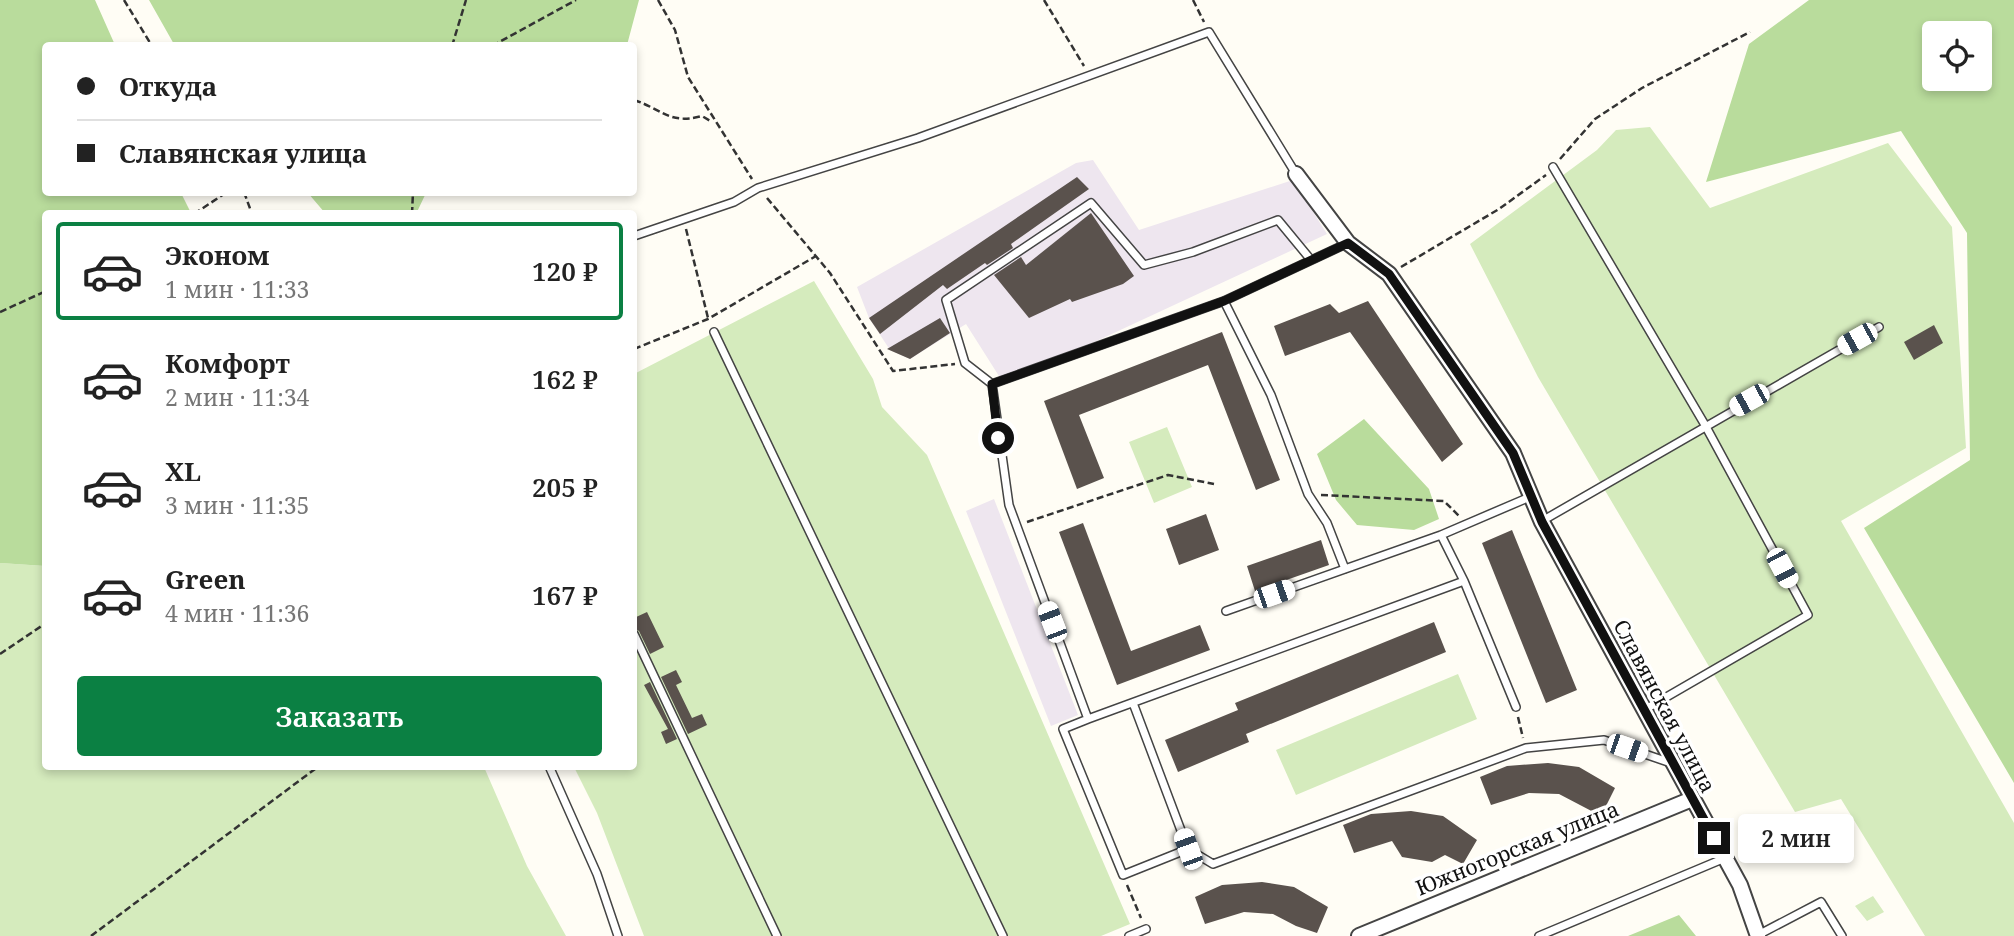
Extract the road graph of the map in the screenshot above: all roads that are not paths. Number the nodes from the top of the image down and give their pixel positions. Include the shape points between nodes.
1 (1553, 167) road end
2 (1296, 174) joint
3 (637, 235) edge
4 (1348, 243) junction
5 (1311, 260) junction
6 (1224, 301) junction
7 (1879, 327) dead end
8 (714, 332) road end
9 (992, 384) junction
10 (1705, 425) junction
11 (1531, 496) junction
12 (1542, 522) junction
13 (1441, 535) junction
14 (1345, 569) junction
15 (1465, 581) junction
16 (1226, 611) dead end
17 (637, 640) edge
18 (1133, 703) junction
19 (1516, 707) road end
20 (1643, 710) junction
21 (1088, 719) junction
22 (1672, 763) junction
23 (551, 770) edge
24 (1692, 799) junction
25 (1188, 849) junction
26 (1725, 858) junction
27 (1146, 929) road end
28 (618, 936) edge
29 (777, 936) edge
30 (1003, 936) edge
31 (1129, 936) edge
32 (1359, 936) edge
33 (1539, 936) edge
34 (1758, 936) edge
35 (1842, 936) edge

1 - 10 lane
2 - 3 lane via 1209,32 918,138 758,188 734,202
2 - 4 street, Славянская улица
4 - 5 lane
4 - 11 street, Славянская улица via 1389,274 1513,453
5 - 6 lane
5 - 9 lane via 1278,220 1144,265 1091,203 946,300 965,363
6 - 9 lane
6 - 14 lane
7 - 10 lane
8 - 30 lane
9 - 21 lane via 1009,505
10 - 12 lane
10 - 20 lane via 1808,615
11 - 12 street, Славянская улица
11 - 13 lane
12 - 20 street, Славянская улица
13 - 14 lane
13 - 15 lane
14 - 16 lane
15 - 18 lane
15 - 19 lane
17 - 29 lane
18 - 21 lane
18 - 25 lane
20 - 22 street, Славянская улица
21 - 25 lane via 1063,729 1123,875
22 - 24 street, Славянская улица
22 - 25 lane via 1604,740 1526,748 1213,864
23 - 28 lane via 592,861
24 - 26 street, Славянская улица
24 - 32 street, Южногорская улица
26 - 33 lane
26 - 34 street, Славянская улица
27 - 31 lane
34 - 35 lane via 1821,902

